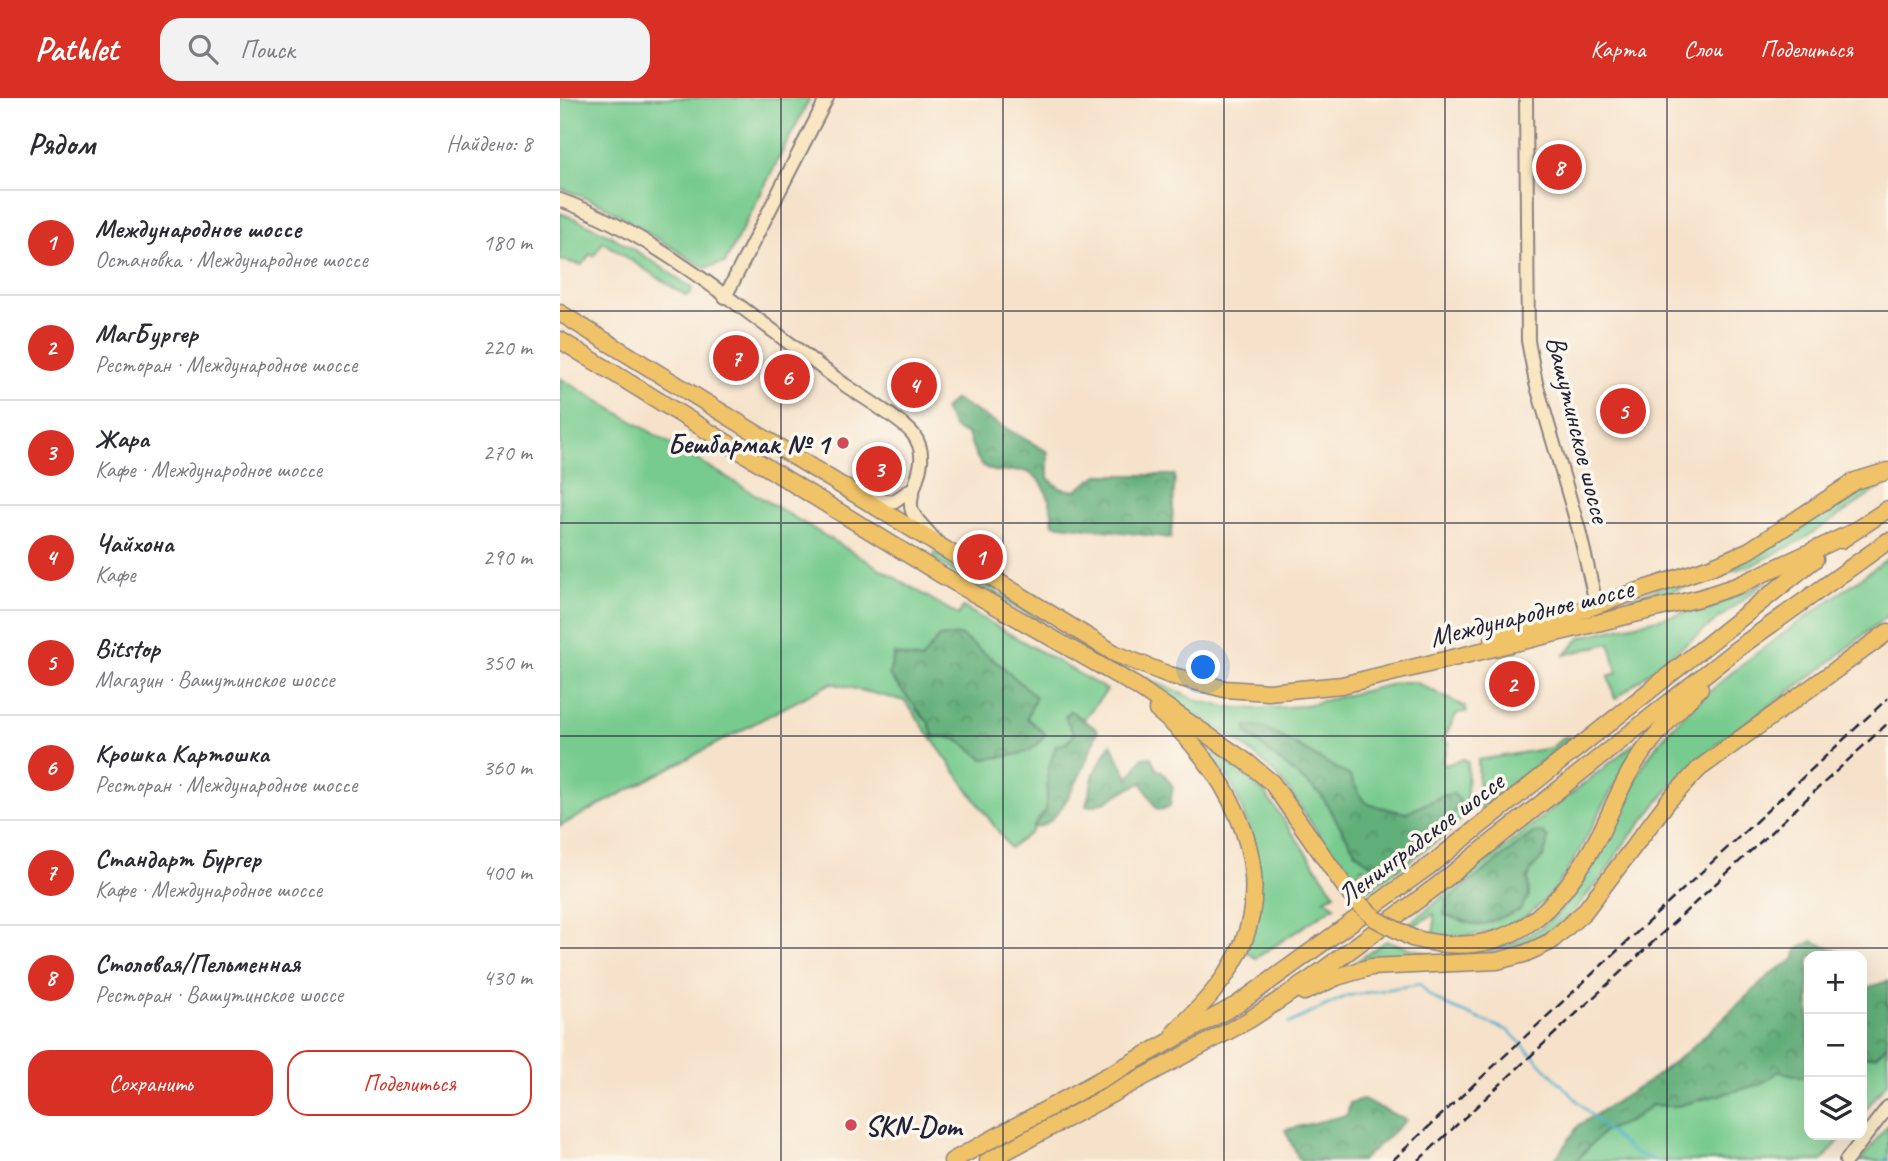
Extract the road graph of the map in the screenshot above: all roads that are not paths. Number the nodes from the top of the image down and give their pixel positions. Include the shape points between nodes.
1 (827, 98) edge
2 (1526, 98) edge
3 (560, 200) edge
4 (725, 297) junction
5 (560, 313) edge
6 (560, 340) edge
7 (1888, 471) edge
8 (918, 482) junction
9 (856, 495) junction
10 (1882, 513) edge
11 (1849, 534) junction
12 (1888, 541) edge
13 (940, 546) junction
14 (1596, 603) junction
15 (1770, 626) junction
16 (1888, 632) edge
17 (1112, 674) junction
18 (1381, 676) junction
19 (1249, 1020) junction
20 (1159, 1048) junction
21 (1888, 1107) edge
22 (952, 1161) edge
23 (988, 1161) edge
24 (1846, 1161) edge

1 - 4 street
2 - 14 street, Вашутинское шоссе via 1528,341
3 - 4 street via 642,241
4 - 8 street via 914,435 922,467
5 - 9 highway, Международное шоссе
6 - 17 highway
7 - 14 highway via 1856,481 1750,550
8 - 9 street via 893,502
8 - 13 street via 912,509
9 - 13 highway, Международное шоссе
10 - 11 highway, Ленинградское шоссе
11 - 18 highway, Международное шоссе via 1700,598
11 - 20 highway, Ленинградское шоссе via 1428,867 1238,1004
12 - 15 highway, Ленинградское шоссе
13 - 18 highway, Международное шоссе via 1116,654 1169,674 1225,689 1268,692 1305,691
14 - 18 highway
15 - 17 highway, bridge via 1668,721 1633,766 1574,879 1549,909 1511,934 1487,943 1443,946 1412,938 1376,919 1352,897 1272,783 1206,733
15 - 19 highway, Ленинградское шоссе via 1434,888
16 - 19 highway via 1700,768 1669,800 1584,912 1550,942 1497,961 1371,967 1337,977
17 - 20 highway via 1160,712 1209,761 1235,809 1250,868 1249,919 1232,965 1197,1011
19 - 23 highway, Ленинградское шоссе
20 - 22 highway, Ленинградское шоссе
21 - 24 street

